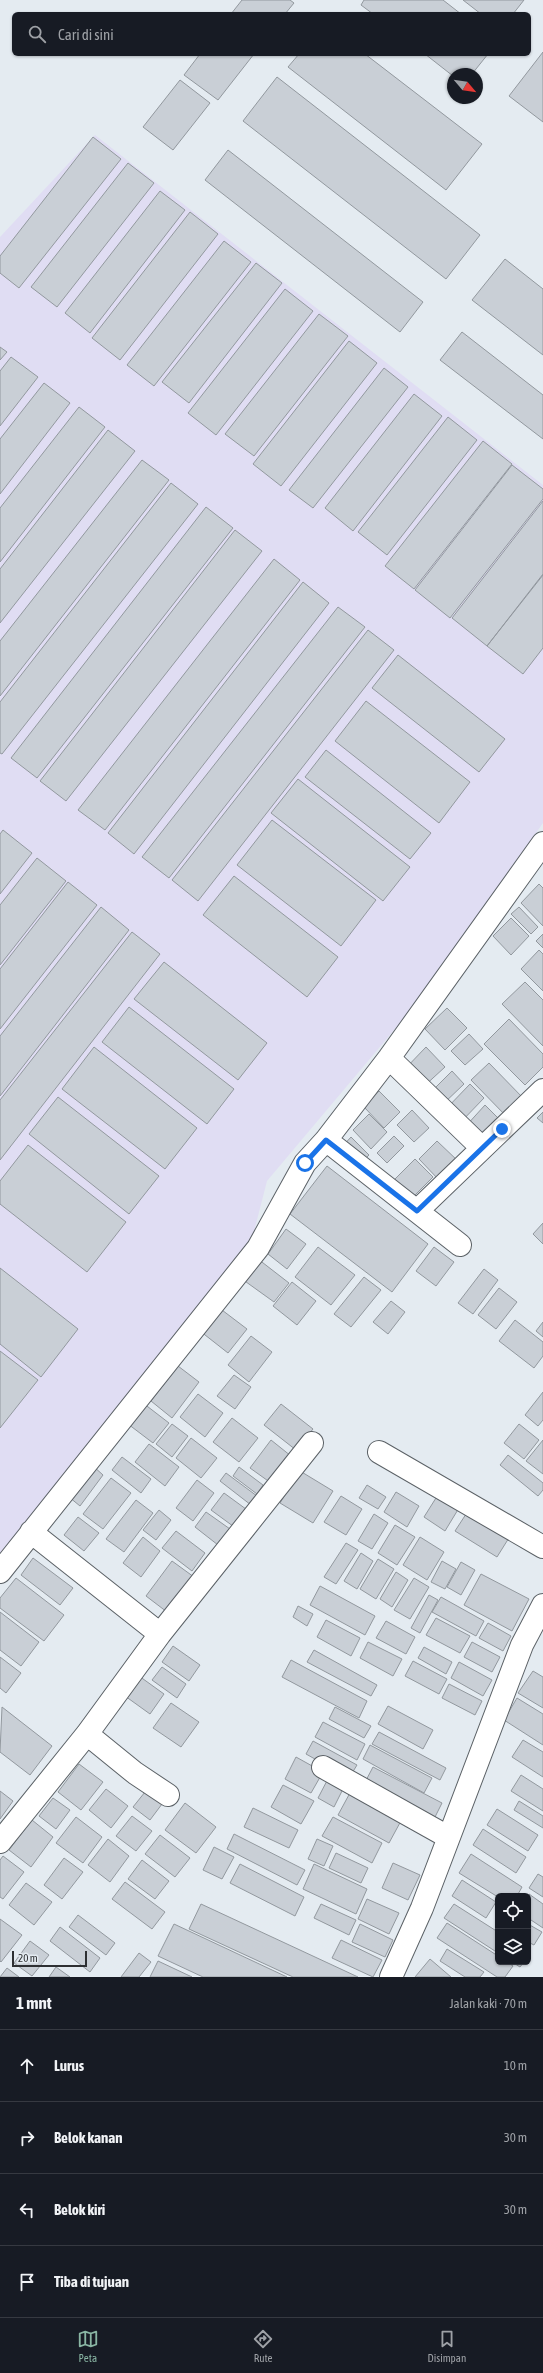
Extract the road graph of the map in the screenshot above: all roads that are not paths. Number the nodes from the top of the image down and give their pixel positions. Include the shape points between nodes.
1 (543, 844) edge
2 (389, 1058) junction
3 (543, 1090) edge
4 (326, 1140) junction
5 (482, 1148) junction
6 (417, 1211) junction
7 (460, 1245) dead end
8 (312, 1443) dead end
9 (379, 1452) dead end
10 (31, 1532) junction
11 (543, 1547) edge
12 (0, 1572) edge
13 (543, 1605) edge
14 (160, 1634) junction
15 (87, 1734) junction
16 (323, 1767) dead end
17 (168, 1795) dead end
18 (448, 1837) junction
19 (0, 1842) edge
20 (391, 1977) edge

1 - 2 street
2 - 4 street
2 - 5 street
3 - 5 street
4 - 6 street
4 - 10 street via 305,1163 258,1248
5 - 6 street
6 - 7 street
8 - 14 street
9 - 11 street
10 - 12 street
10 - 14 street
13 - 18 street via 522,1645
14 - 15 street
15 - 17 street via 135,1773
15 - 19 street
16 - 18 street
18 - 20 street via 422,1908

